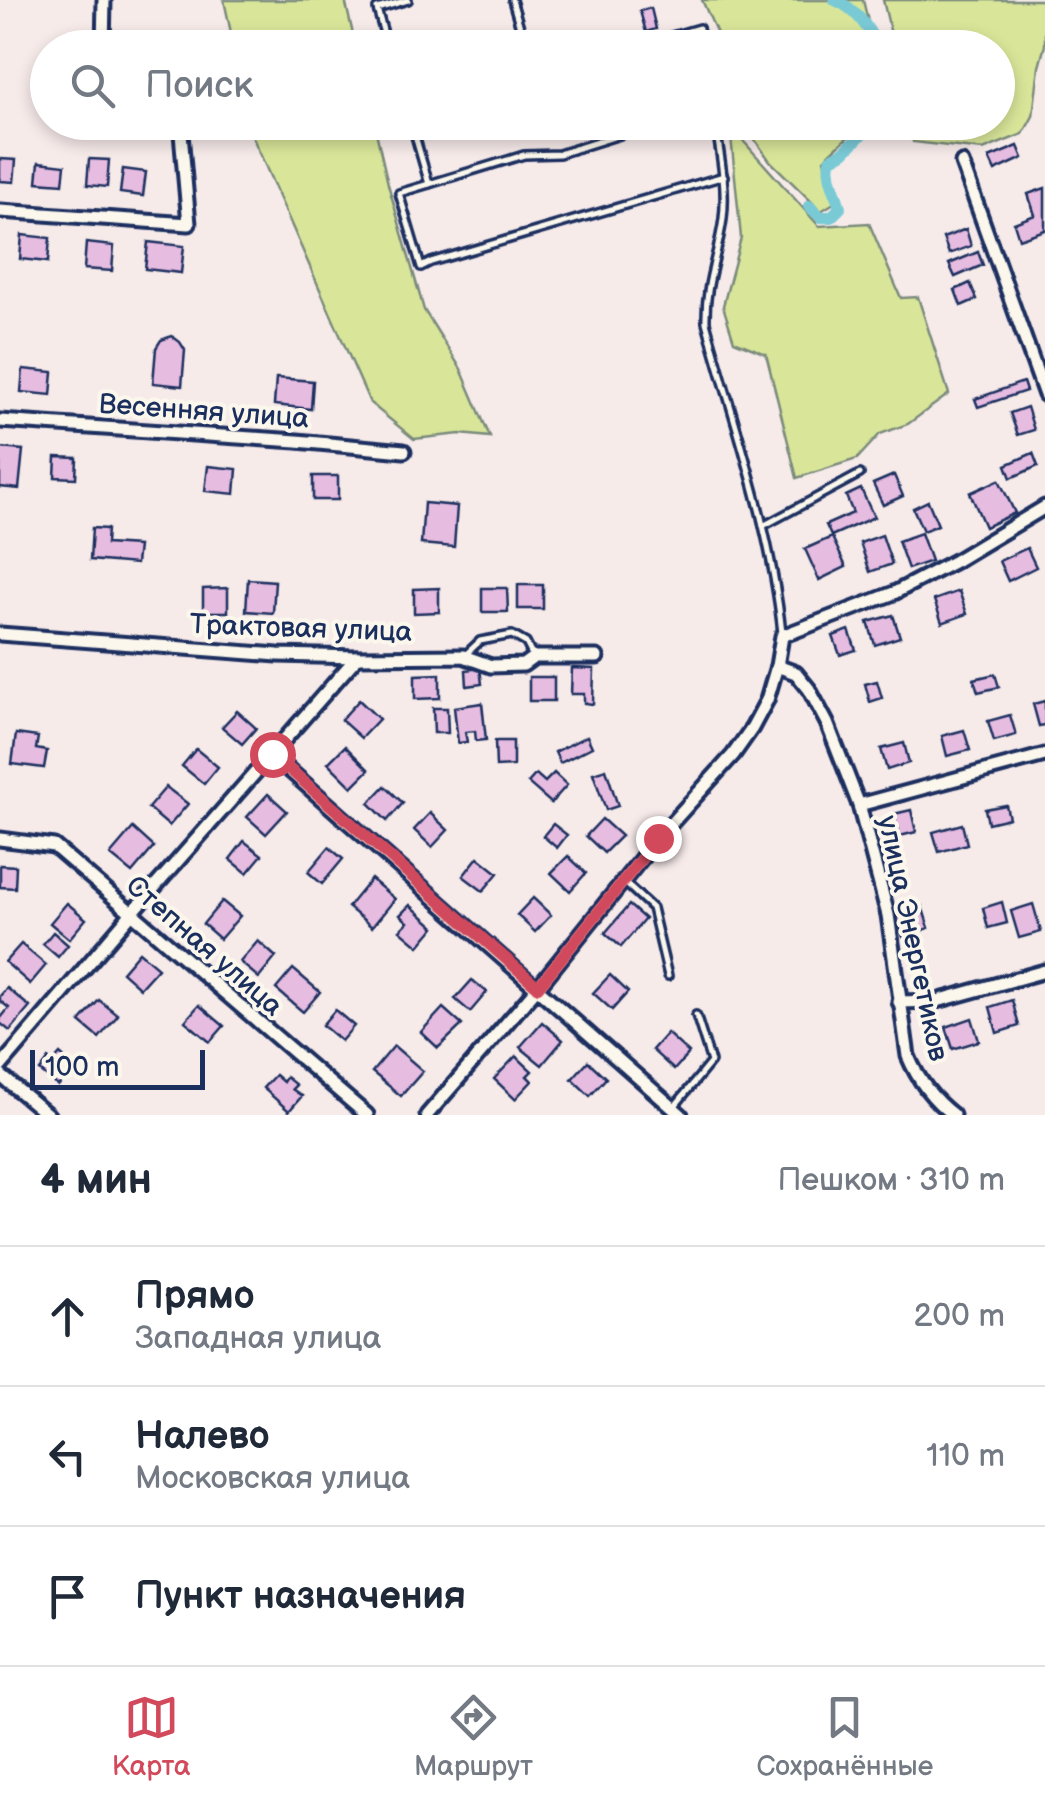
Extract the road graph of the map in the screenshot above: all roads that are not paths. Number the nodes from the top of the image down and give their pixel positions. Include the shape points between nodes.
1 (104, 0) edge
2 (408, 0) edge
3 (512, 0) edge
4 (103, 30) edge
5 (383, 30) edge
6 (521, 30) edge
7 (181, 140) edge
8 (416, 140) edge
9 (604, 140) edge
10 (718, 140) edge
11 (962, 163) dead end
12 (724, 176) junction
13 (429, 184) junction
14 (0, 211) edge
15 (1045, 395) edge
16 (0, 421) edge
17 (404, 451) dead end
18 (860, 474) dead end
19 (1045, 507) edge
20 (763, 526) junction
21 (0, 634) edge
22 (782, 636) junction
23 (464, 656) junction
24 (357, 657) junction
25 (534, 657) junction
26 (597, 658) dead end
27 (777, 666) junction
28 (272, 754) junction
29 (1045, 755) edge
30 (859, 805) junction
31 (0, 840) edge
32 (622, 882) junction
33 (130, 914) junction
34 (1045, 971) edge
35 (668, 976) dead end
36 (538, 987) junction
37 (899, 1002) junction
38 (696, 1016) dead end
39 (0, 1071) edge
40 (677, 1112) edge
41 (48, 1115) edge
42 (367, 1115) edge
43 (427, 1115) edge
44 (953, 1115) edge

1 - 4 street
2 - 5 lane via 377,9
3 - 6 lane
7 - 14 street via 188,224
8 - 13 lane
9 - 13 lane
10 - 12 lane
11 - 15 street
12 - 13 lane via 421,267 399,193
12 - 20 lane via 706,322
16 - 17 street, Весенняя улица
18 - 20 lane
19 - 22 street via 894,593
20 - 22 lane
21 - 24 street, Трактовая улица
22 - 27 street
23 - 24 street, Трактовая улица
23 - 25 street, Трактовая улица via 490,666 522,665
23 - 25 lane via 480,641 512,635
24 - 28 street
25 - 26 street, Трактовая улица
27 - 30 street, улица Энергетиков via 796,673 809,690
27 - 32 street via 766,700 733,755
28 - 33 street
28 - 36 street
29 - 30 street
30 - 37 street, улица Энергетиков via 888,915
31 - 33 street, Степная улица via 54,846
32 - 35 lane via 652,908
32 - 36 street
33 - 39 street
33 - 42 street, Степная улица
34 - 37 street via 937,1001
36 - 40 street
36 - 43 street
37 - 44 street, улица Энергетиков via 916,1076
38 - 40 lane via 711,1062
39 - 41 street

